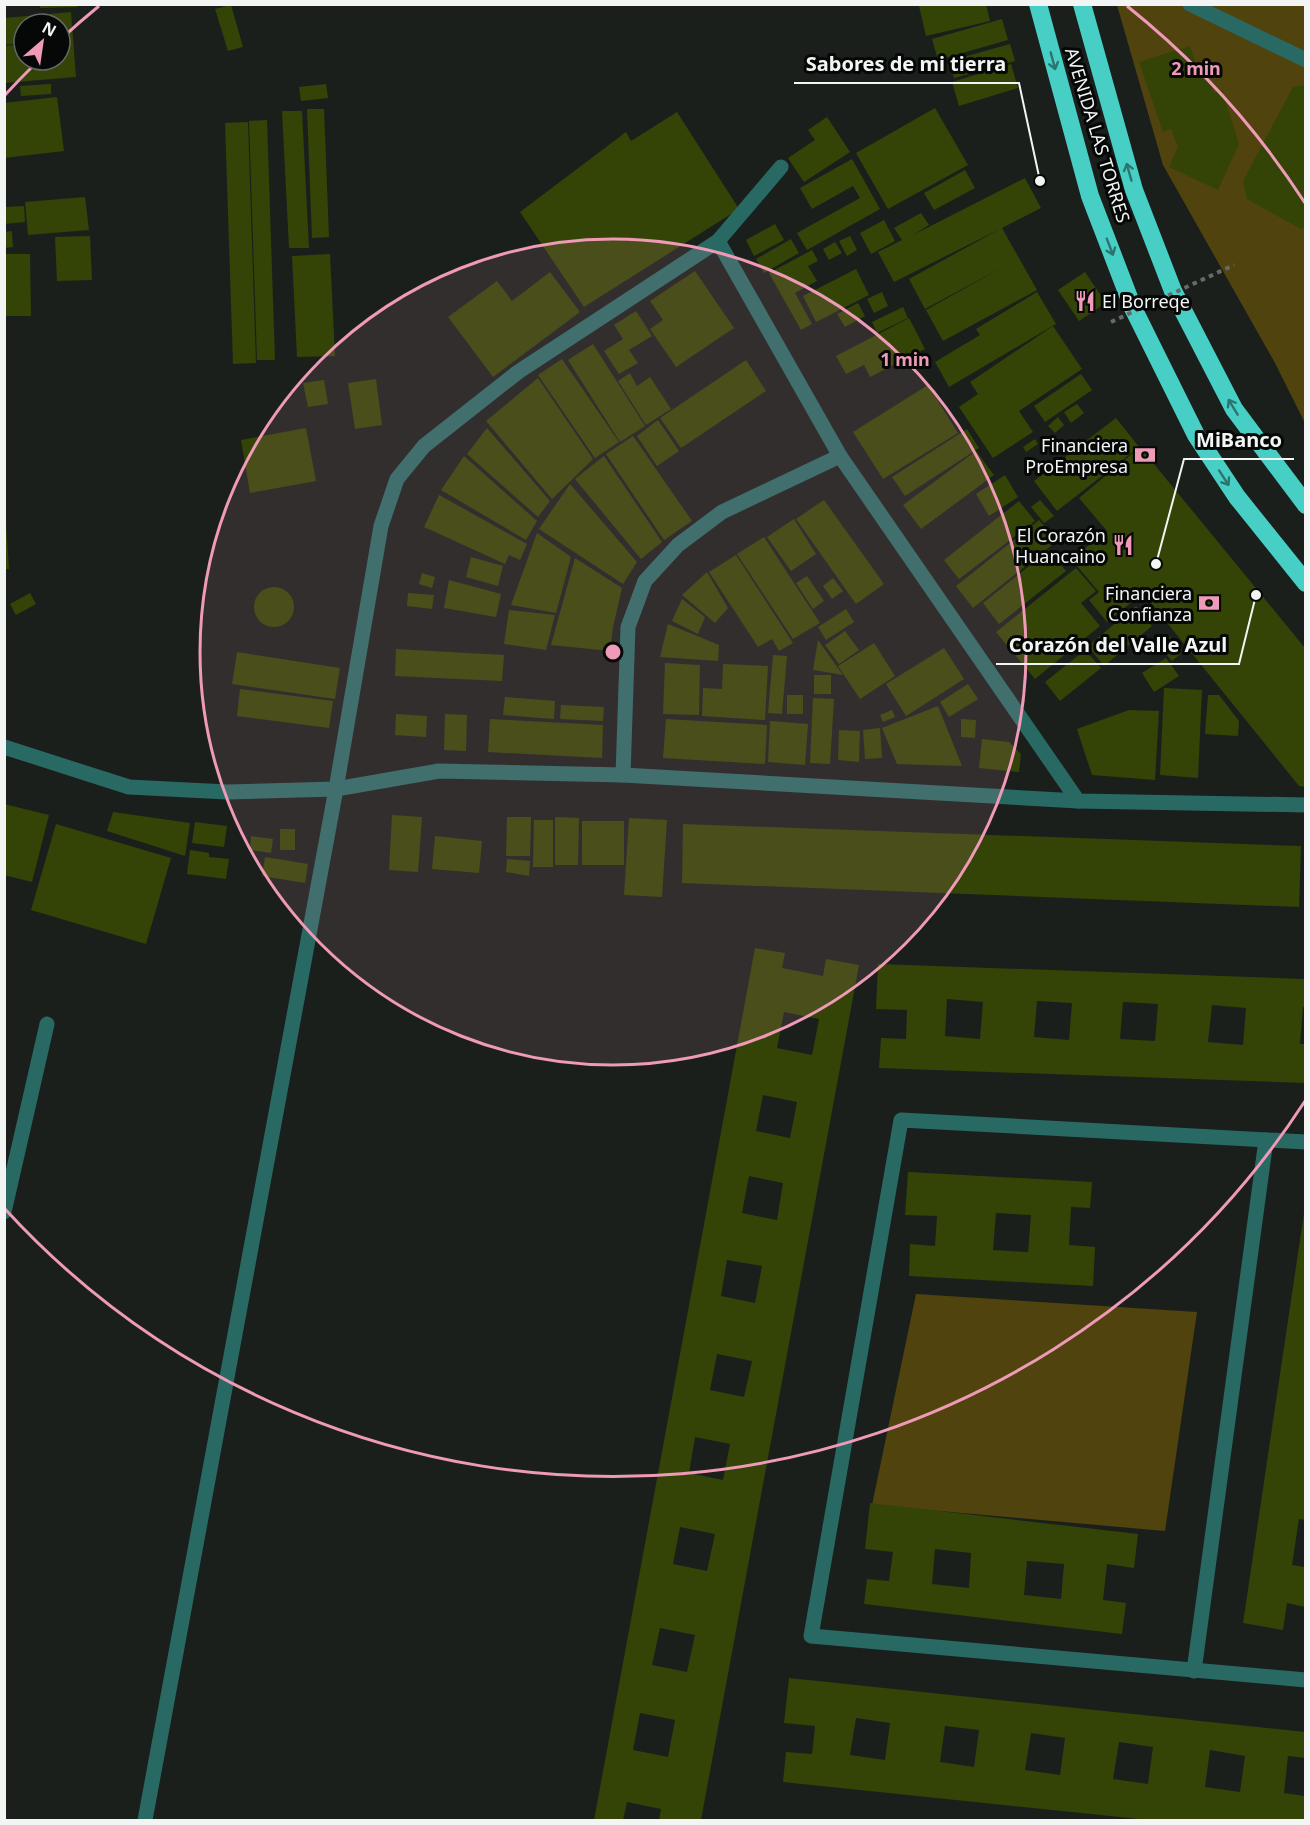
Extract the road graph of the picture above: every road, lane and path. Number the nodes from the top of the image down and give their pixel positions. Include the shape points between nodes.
1 (1038, 4) edge
2 (1082, 4) edge
3 (1190, 4) edge
4 (1305, 60) edge
5 (781, 167) dead end
6 (718, 241) junction
7 (1234, 265) dead end
8 (1111, 321) dead end
9 (840, 456) junction
10 (1305, 505) edge
11 (1305, 583) edge
12 (4, 747) edge
13 (623, 775) junction
14 (336, 789) junction
15 (1078, 801) junction
16 (1305, 805) edge
17 (47, 1024) dead end
18 (1266, 1140) junction
19 (1305, 1142) edge
20 (4, 1212) edge
21 (1194, 1671) junction
22 (1305, 1680) edge
23 (145, 1821) edge

1 -> 11 highway, AVENIDA LAS TORRES via 1090,196 1133,308 1196,435 1237,497
10 -> 2 highway, AVENIDA LAS TORRES via 1234,409 1173,291 1134,190
3 - 4 street
5 - 6 street
6 - 9 street
6 - 14 street via 518,372 424,446 397,479 381,526
7 - 8 path, bridge
9 - 13 street via 722,512 678,545 645,581 628,627
9 - 15 street
12 - 14 street via 129,786 227,792
13 - 14 street via 439,771
13 - 15 street
14 - 23 street
15 - 16 street
17 - 20 street
18 - 19 street
18 - 21 street
18 - 21 street via 901,1120 811,1636
21 - 22 street

